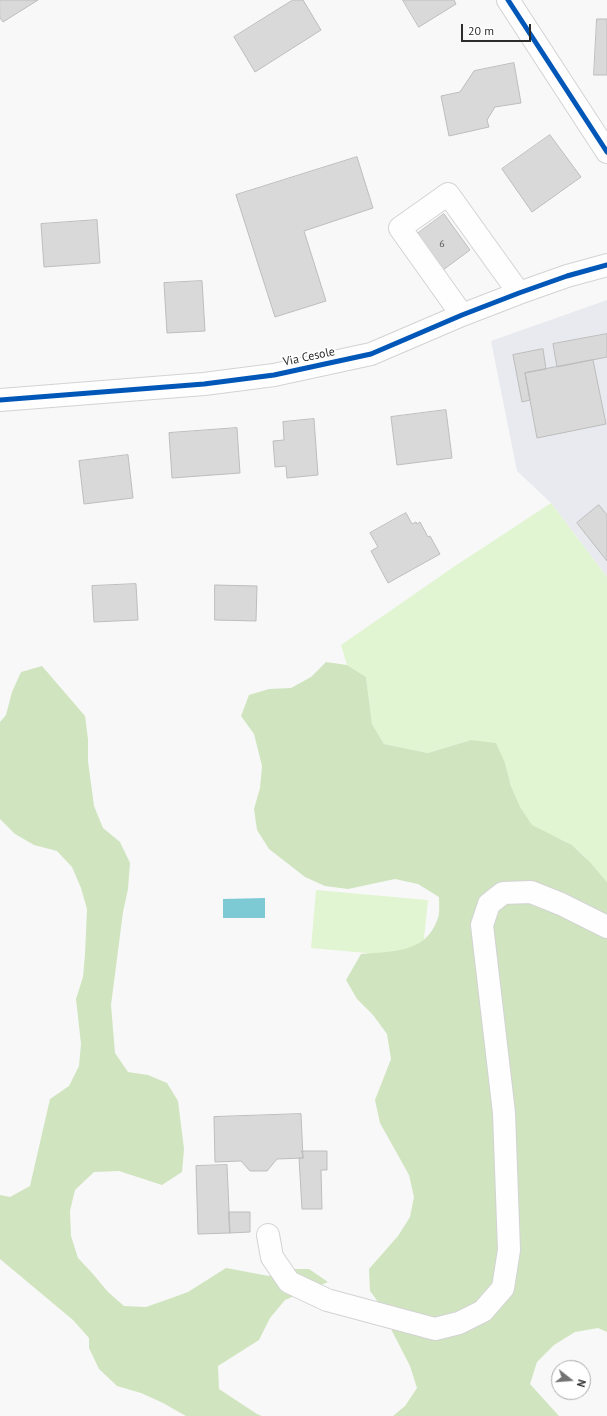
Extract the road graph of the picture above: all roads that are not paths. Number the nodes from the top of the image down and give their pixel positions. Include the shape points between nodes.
1 (508, 0) edge
2 (607, 152) edge
3 (607, 265) edge
4 (519, 293) junction
5 (462, 315) junction
6 (0, 400) edge
7 (607, 927) edge
8 (268, 1235) dead end

1 - 2 street
3 - 4 street, Via Cesole
4 - 5 street, Via Cesole
4 - 5 street via 448,194 400,228
5 - 6 street, Via Cesole via 371,354 274,375 204,384
7 - 8 street via 531,892 503,893 489,904 482,925 504,1113 509,1250 503,1288 483,1311 435,1329 327,1300 289,1282 272,1257

